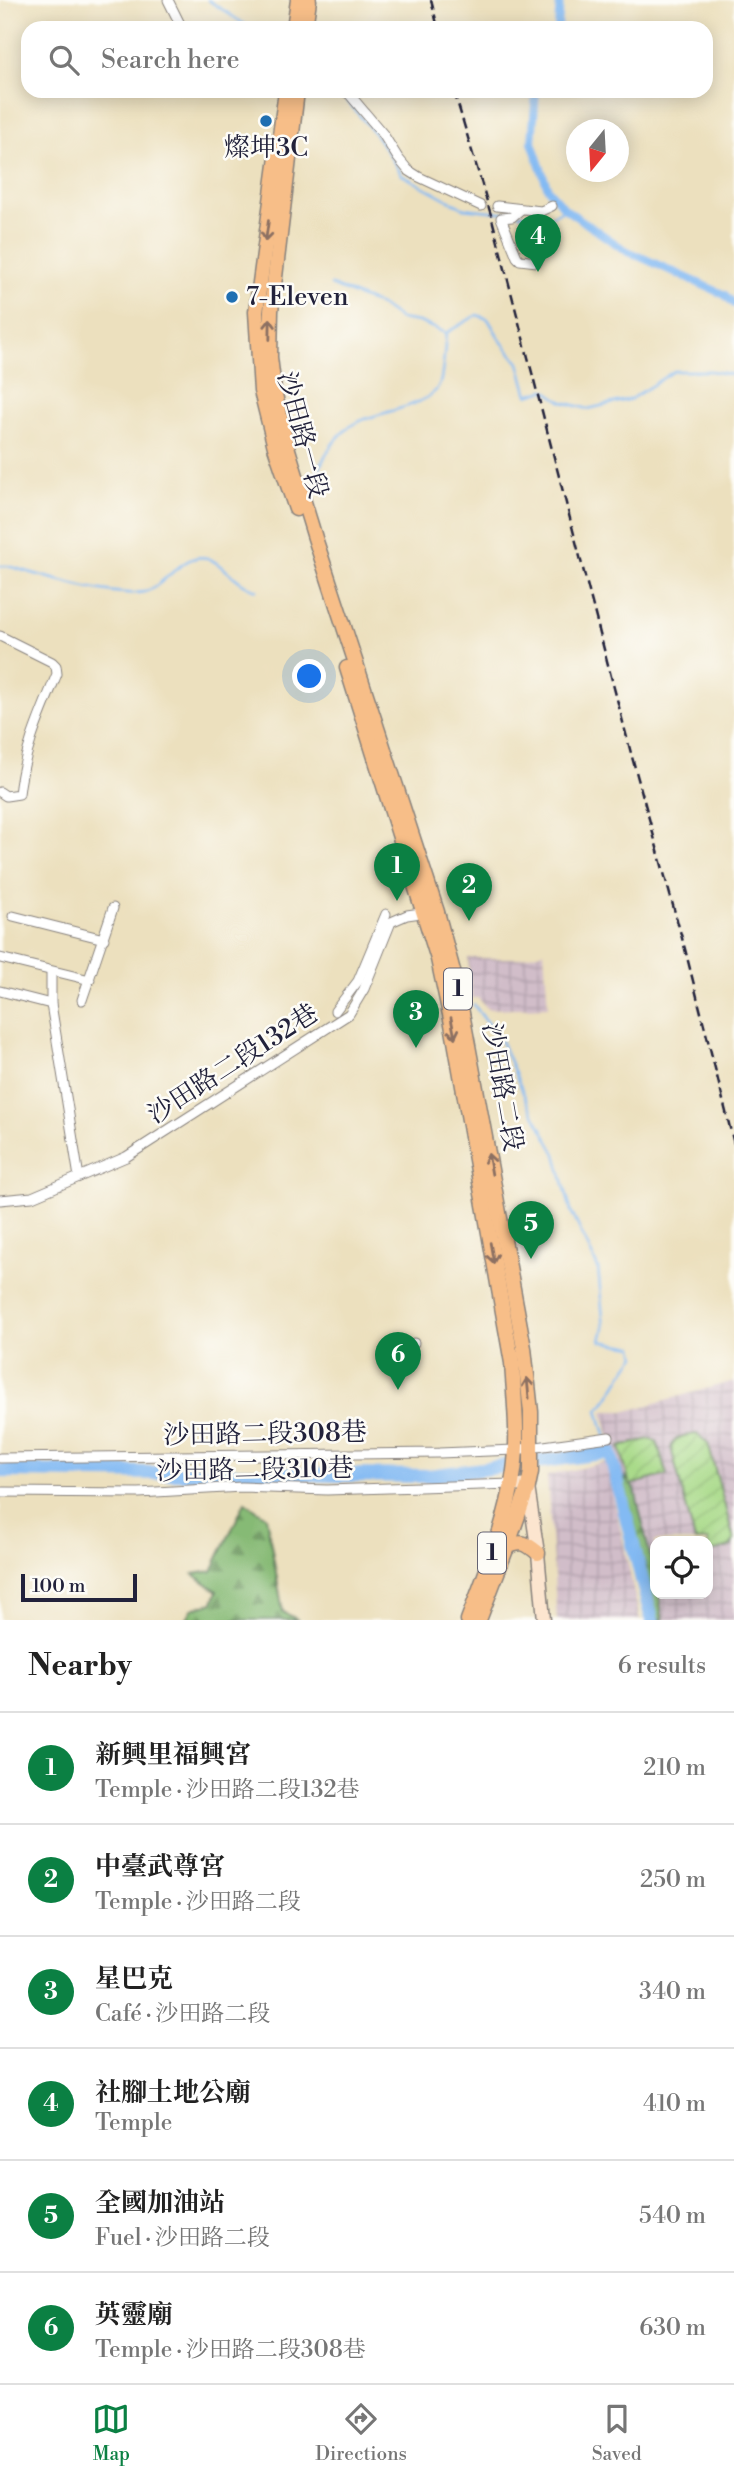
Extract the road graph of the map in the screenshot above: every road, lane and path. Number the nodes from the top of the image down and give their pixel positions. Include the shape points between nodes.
1 (168, 0) edge
2 (298, 0) edge
3 (309, 0) edge
4 (178, 21) edge
5 (295, 21) edge
6 (306, 21) edge
7 (285, 98) edge
8 (296, 98) edge
9 (353, 98) edge
10 (481, 206) dead end
11 (497, 206) dead end
12 (552, 206) dead end
13 (520, 210) junction
14 (537, 262) dead end
15 (311, 540) junction
16 (0, 636) edge
17 (0, 792) edge
18 (113, 908) dead end
19 (430, 912) junction
20 (386, 914) dead end
21 (13, 916) dead end
22 (104, 939) junction
23 (0, 958) edge
24 (51, 972) junction
25 (90, 980) junction
26 (0, 991) edge
27 (82, 1000) dead end
28 (51, 1004) junction
29 (335, 1011) dead end
30 (79, 1177) junction
31 (0, 1200) edge
32 (414, 1343) dead end
33 (388, 1350) dead end
34 (609, 1437) dead end
35 (532, 1452) junction
36 (0, 1458) edge
37 (515, 1459) junction
38 (529, 1479) junction
39 (512, 1484) junction
40 (0, 1492) edge
41 (507, 1547) junction
42 (538, 1553) junction
43 (468, 1620) edge
44 (479, 1620) edge
45 (544, 1620) edge

1 - 4 street
2 - 5 main road
3 - 6 main road
7 -> 15 main road, 沙田路一段 / 1 via 256,312 257,344 261,391 275,447
15 -> 8 main road, 沙田路一段 / 1 via 270,357 274,277
9 - 10 street via 408,170
11 - 13 street
12 - 13 street via 541,211
13 - 14 street via 501,218 517,257
15 - 19 main road, 沙田路二段 / 1
16 - 17 street via 52,662 57,674 28,746 19,794
18 - 22 street
19 - 30 street, 沙田路二段132巷 via 391,922 349,1014 126,1157
35 -> 19 main road, 沙田路二段 / 1 via 520,1323 466,1022
19 -> 37 main road, 沙田路二段 / 1 via 506,1331 515,1405
20 - 29 street via 358,981
21 - 22 street
22 - 25 street
23 - 24 street
24 - 25 street
24 - 28 street
25 - 27 street
26 - 28 street
28 - 30 street
30 - 31 street, 沙田路二段132巷 via 32,1197
32 - 33 street
34 - 35 street, 沙田路二段308巷
35 - 37 street, 沙田路二段308巷
35 - 38 main road, 沙田路二段 / 1
36 - 37 street, 沙田路二段308巷
37 - 39 main road, 沙田路二段 / 1
38 - 39 street
38 - 41 main road, 1
38 - 42 street, 沙田路二段
39 - 40 street, 沙田路二段310巷
39 - 43 main road, 1
41 - 42 main road via 520,1541
41 - 44 main road, 1
42 - 45 street, 沙田路二段

